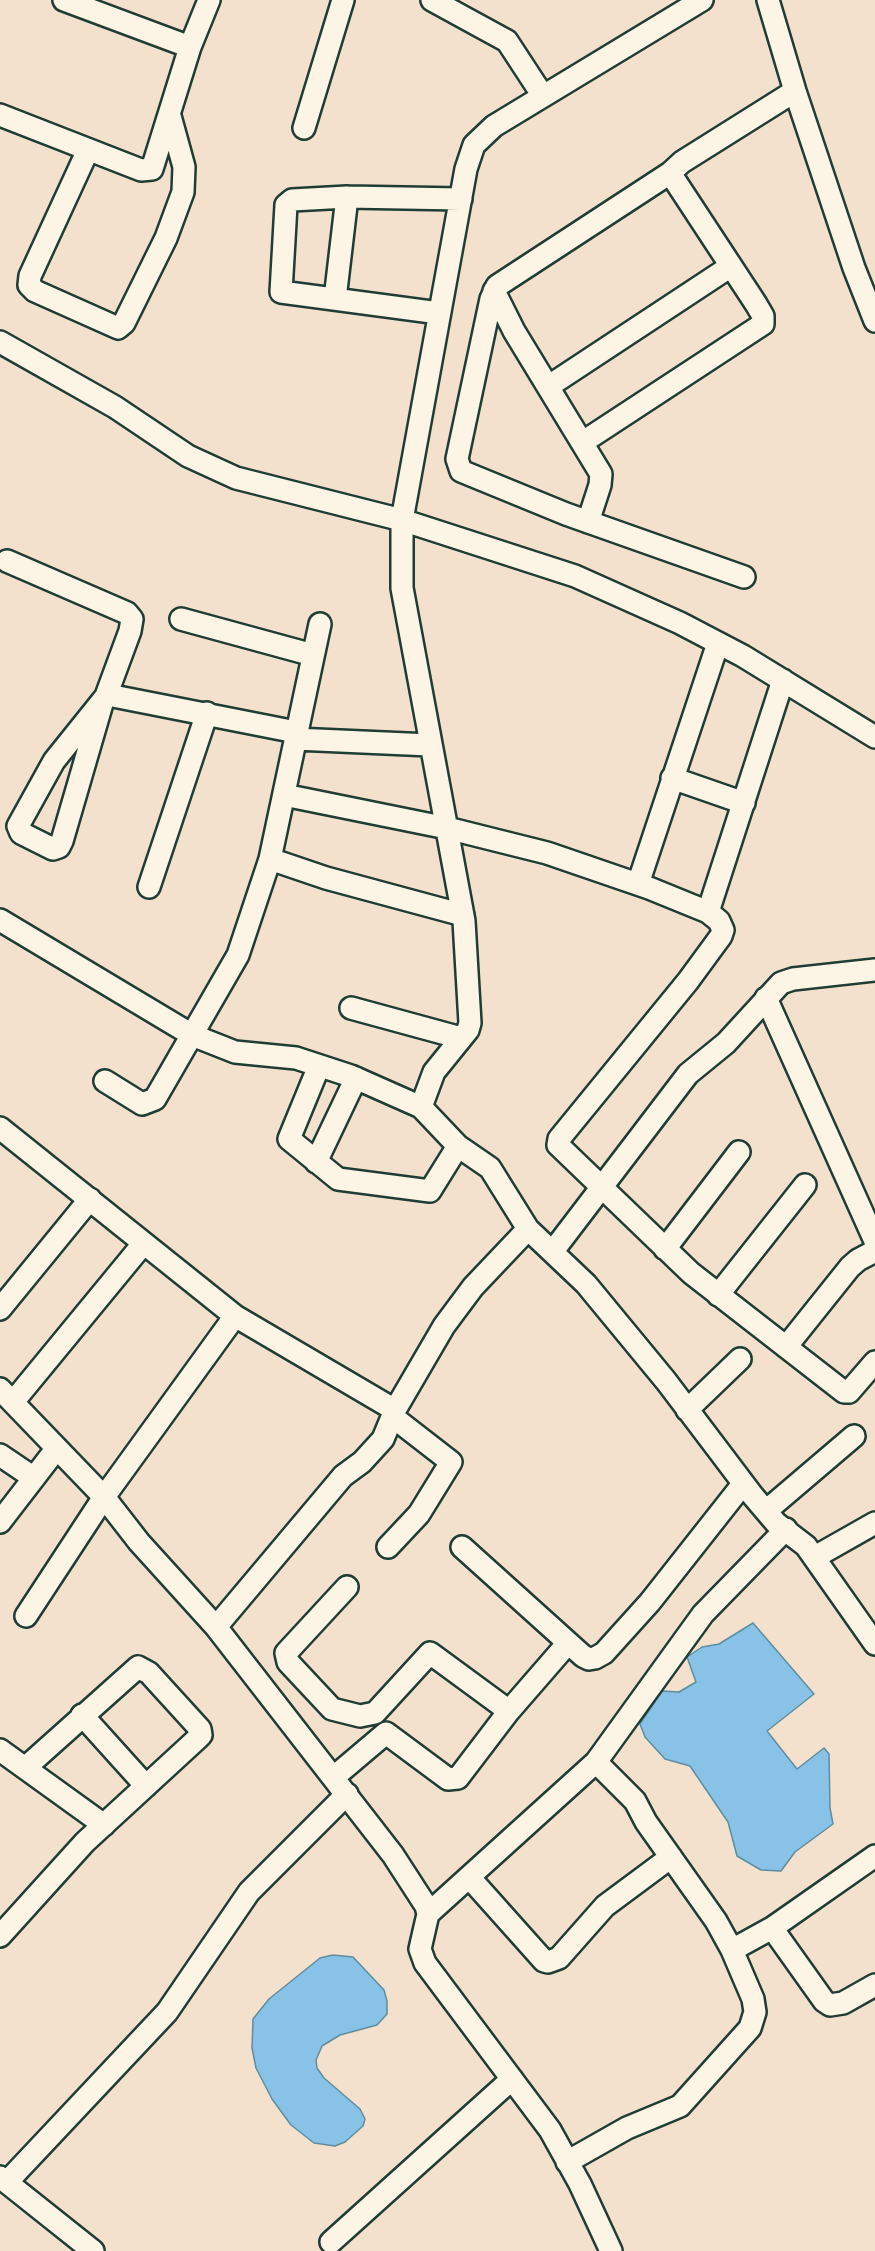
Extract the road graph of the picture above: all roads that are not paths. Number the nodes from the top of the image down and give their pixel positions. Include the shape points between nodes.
1 (64, 0) edge
2 (209, 0) edge
3 (343, 0) edge
4 (432, 0) edge
5 (702, 0) edge
6 (768, 0) edge
7 (472, 9) edge
8 (190, 47) junction
9 (795, 91) junction
10 (543, 96) junction
11 (0, 115) edge
12 (170, 116) junction
13 (304, 128) dead end
14 (88, 150) junction
15 (670, 173) junction
16 (347, 197) junction
17 (461, 199) junction
18 (731, 266) junction
19 (494, 291) junction
20 (335, 298) junction
21 (872, 307) edge
22 (439, 313) junction
23 (0, 342) edge
24 (549, 386) junction
25 (583, 442) junction
26 (402, 520) junction
27 (588, 522) junction
28 (7, 561) dead end
29 (744, 577) dead end
30 (181, 619) dead end
31 (320, 624) dead end
32 (718, 643) junction
33 (313, 655) junction
34 (783, 680) junction
35 (104, 698) junction
36 (207, 713) junction
37 (295, 736) junction
38 (875, 737) edge
39 (430, 745) junction
40 (672, 778) junction
41 (284, 795) junction
42 (744, 803) junction
43 (447, 828) junction
44 (270, 859) junction
45 (638, 884) junction
46 (149, 887) dead end
47 (708, 912) junction
48 (463, 915) junction
49 (0, 920) edge
50 (875, 970) edge
51 (766, 998) junction
52 (351, 1008) dead end
53 (192, 1035) junction
54 (461, 1038) junction
55 (319, 1066) junction
56 (356, 1078) junction
57 (105, 1081) dead end
58 (420, 1107) junction
59 (0, 1128) edge
60 (458, 1146) junction
61 (739, 1152) dead end
62 (316, 1162) junction
63 (805, 1185) dead end
64 (601, 1188) junction
65 (90, 1199) junction
66 (528, 1229) junction
67 (875, 1241) edge
68 (143, 1244) junction
69 (665, 1249) junction
70 (553, 1251) junction
71 (875, 1251) edge
72 (718, 1295) junction
73 (0, 1309) edge
74 (235, 1316) junction
75 (786, 1347) junction
76 (740, 1359) dead end
77 (875, 1362) edge
78 (7, 1395) edge
79 (687, 1410) junction
80 (394, 1414) junction
81 (854, 1436) dead end
82 (57, 1448) junction
83 (0, 1455) edge
84 (34, 1478) junction
85 (744, 1484) junction
86 (104, 1497) junction
87 (766, 1511) junction
88 (0, 1522) edge
89 (875, 1523) edge
90 (786, 1529) junction
91 (462, 1547) dead end
92 (388, 1548) dead end
93 (815, 1557) junction
94 (347, 1587) dead end
95 (26, 1616) dead end
96 (216, 1627) junction
97 (568, 1643) junction
98 (875, 1644) edge
99 (509, 1711) junction
100 (82, 1715) junction
101 (0, 1750) edge
102 (596, 1762) junction
103 (25, 1768) junction
104 (340, 1785) junction
105 (146, 1786) junction
106 (104, 1825) junction
107 (875, 1856) edge
108 (671, 1857) junction
109 (469, 1877) junction
110 (428, 1914) junction
111 (772, 1928) junction
112 (0, 1936) edge
113 (732, 1950) junction
114 (875, 1985) edge
115 (512, 2079) junction
116 (567, 2162) junction
117 (4, 2180) edge
118 (331, 2242) dead end
119 (93, 2251) edge
120 (610, 2251) edge

1 - 8 street
2 - 8 street
3 - 13 street
4 - 7 street
5 - 10 street
6 - 9 street
7 - 10 street via 507,41
8 - 12 street
9 - 15 street
9 - 21 street
10 - 17 street via 494,126 474,145
11 - 14 street
12 - 14 street via 152,169 141,170
12 - 14 street via 184,167 183,192 166,238 118,328 29,285
15 - 18 street
15 - 19 street
16 - 17 street
16 - 20 street
16 - 20 street via 292,200 286,205 281,292
17 - 22 street
18 - 24 street
18 - 25 street via 763,316 763,324
19 - 24 street
19 - 27 street via 458,466 461,471
20 - 22 street
22 - 26 street
23 - 26 street via 115,408 188,456 236,478
24 - 25 street
25 - 27 street via 601,474
26 - 32 street via 575,576
26 - 39 street via 402,588
27 - 29 street
28 - 35 street via 127,613 132,619
30 - 33 street
31 - 33 street
32 - 34 street
32 - 40 street
33 - 37 street
34 - 38 street
34 - 42 street
35 - 35 street via 62,842 53,849 21,833 18,826 54,760
35 - 36 street via 112,694
36 - 37 street
36 - 46 street
37 - 39 street
37 - 41 street
39 - 43 street
40 - 42 street
40 - 45 street
41 - 43 street
41 - 44 street
42 - 47 street
43 - 45 street via 547,853
43 - 48 street
44 - 48 street
44 - 53 street via 243,944
45 - 47 street
47 - 64 street via 722,925 721,936 559,1139 560,1147
48 - 54 street via 470,1023
49 - 53 street
50 - 51 street via 787,980
51 - 64 street via 726,1043 688,1074
51 - 67 street
52 - 54 street
53 - 55 street via 235,1052 296,1058
53 - 57 street via 150,1103 142,1104
54 - 58 street via 434,1072
55 - 56 street
55 - 62 street via 289,1137
56 - 58 street
56 - 62 street
58 - 60 street
59 - 65 street
60 - 62 street via 433,1189 428,1191 341,1180
60 - 66 street via 490,1168
61 - 69 street
63 - 72 street
64 - 69 street
64 - 70 street
65 - 68 street
65 - 73 street
66 - 70 street
66 - 80 street via 472,1287 444,1326
68 - 74 street
68 - 78 street
69 - 72 street
70 - 79 street via 586,1284
71 - 75 street via 850,1267
72 - 75 street
74 - 80 street
74 - 86 street
75 - 77 street via 846,1393
76 - 79 street
78 - 82 street
79 - 85 street
80 - 92 street via 451,1462 419,1514
80 - 96 street via 384,1439 343,1476
81 - 87 street
82 - 84 street
82 - 86 street
83 - 84 street
84 - 88 street
85 - 87 street
85 - 97 street via 604,1653 589,1659
86 - 95 street
86 - 96 street
87 - 90 street
89 - 93 street
90 - 93 street
90 - 102 street via 703,1614
91 - 97 street
93 - 98 street
94 - 99 street via 286,1653 291,1666 332,1709 360,1716 375,1713 430,1653
96 - 104 street
97 - 99 street
99 - 104 street via 458,1778 448,1779 386,1733
100 - 103 street
100 - 105 street
100 - 105 street via 138,1667 149,1673 197,1724 201,1735
101 - 103 street
102 - 108 street via 635,1801
102 - 109 street
103 - 106 street
104 - 110 street via 412,1883
104 - 117 street via 249,1892 167,2012
105 - 106 street
106 - 112 street
107 - 111 street
108 - 109 street via 605,1906 559,1958 548,1962
108 - 113 street
109 - 110 street
110 - 115 street via 420,1950 425,1963
111 - 113 street
111 - 114 street via 830,2005 843,2003
113 - 116 street via 754,2005 750,2028 680,2106 627,2128
115 - 116 street
115 - 118 street
116 - 120 street
117 - 119 street

